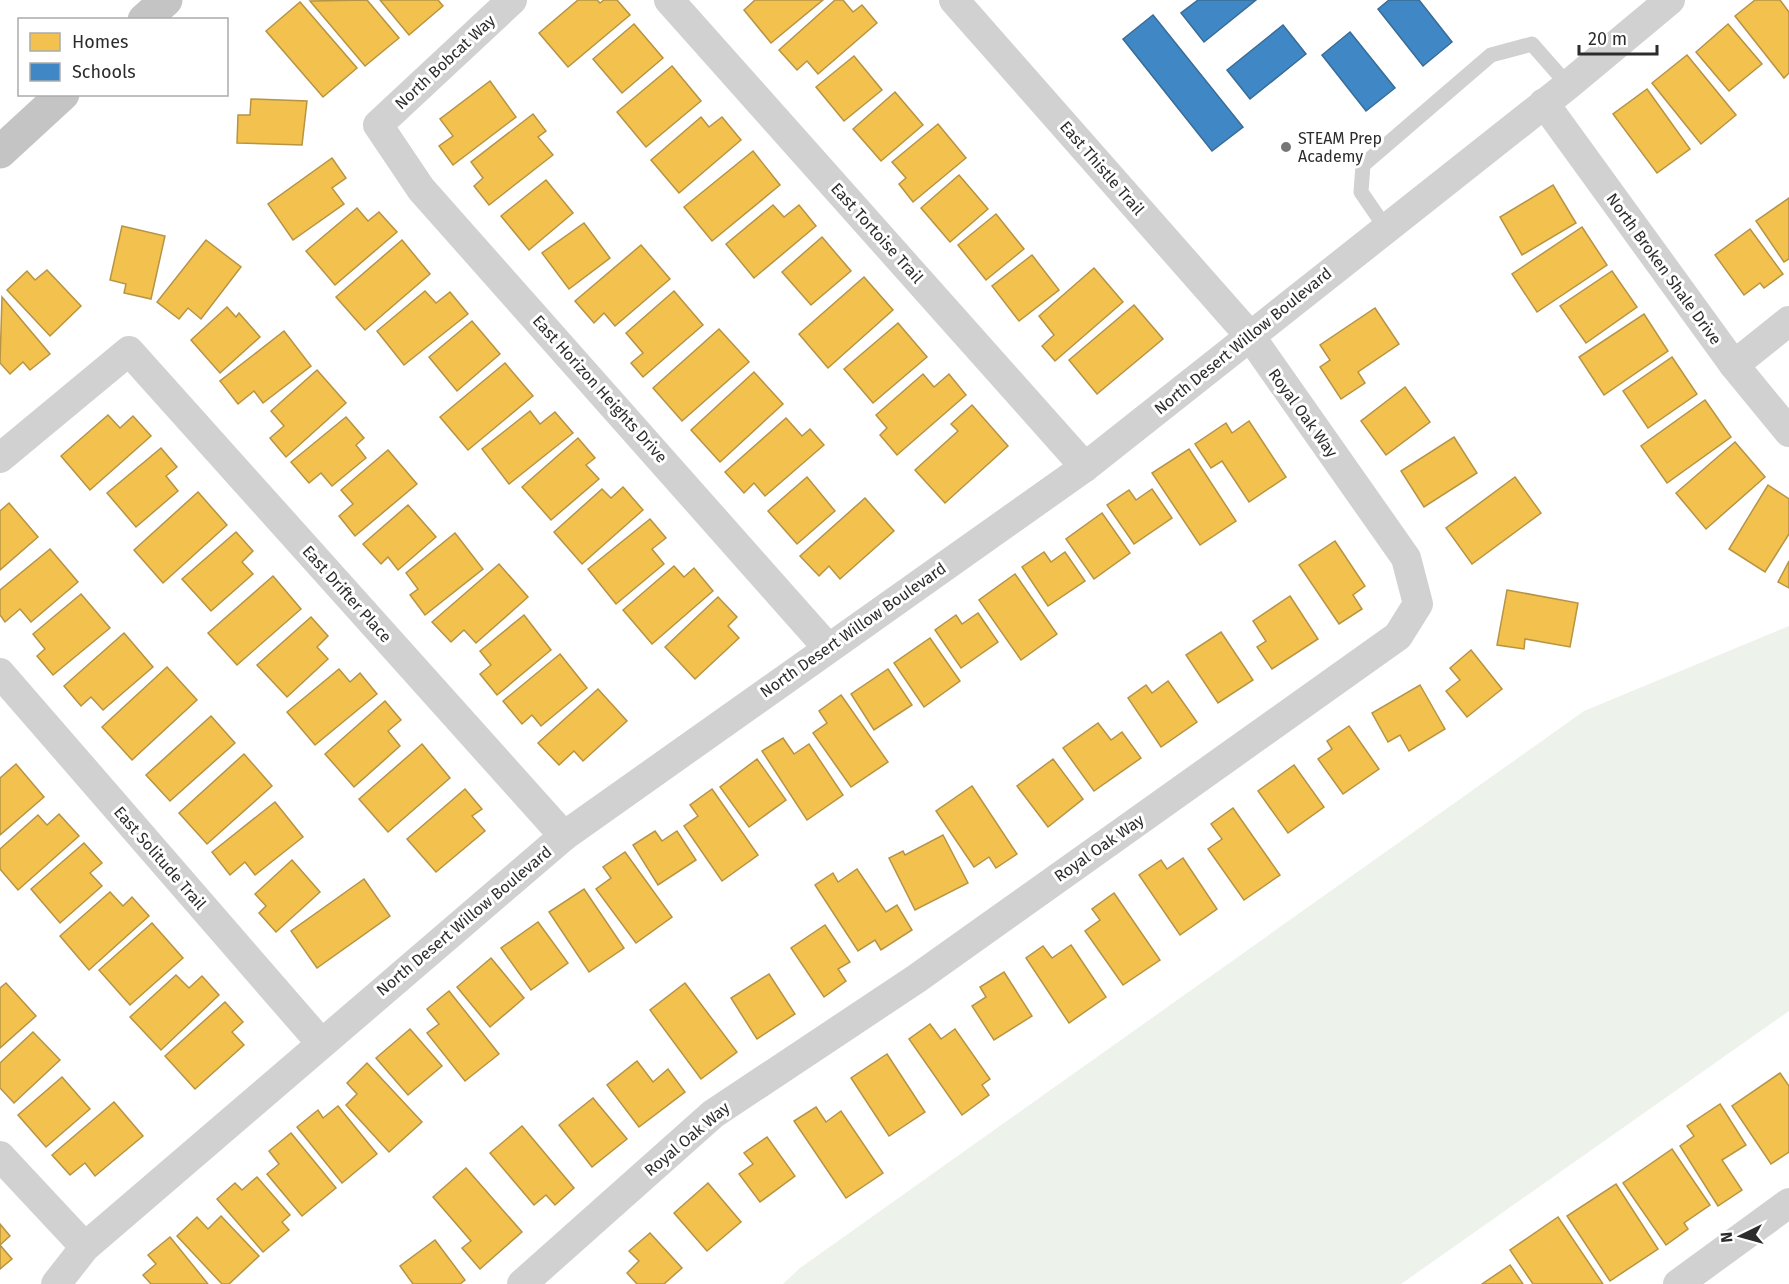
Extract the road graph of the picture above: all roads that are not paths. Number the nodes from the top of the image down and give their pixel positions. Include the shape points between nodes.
1 (166, 0) edge
2 (512, 0) edge
3 (669, 0) edge
4 (954, 0) edge
5 (1661, 3) edge
6 (146, 18) edge
7 (1568, 85) junction
8 (61, 96) edge
9 (1544, 103) junction
10 (378, 125) joint
11 (0, 152) edge
12 (1385, 227) junction
13 (1789, 321) edge
14 (1250, 336) junction
15 (1734, 365) junction
16 (1789, 432) edge
17 (0, 458) edge
18 (1084, 467) junction
19 (828, 648) junction
20 (0, 673) edge
21 (564, 836) junction
22 (321, 1043) junction
23 (0, 1156) edge
24 (1789, 1203) edge
25 (85, 1247) junction
26 (56, 1284) edge
27 (522, 1284) edge
28 (1678, 1284) edge

1 - 6 main road
2 - 10 street, North Bobcat Way
3 - 18 street, East Tortoise Trail
4 - 14 street, East Thistle Trail
5 - 7 street, North Desert Willow Boulevard
7 - 9 street, North Desert Willow Boulevard
7 - 12 lane via 1532,44 1491,55 1363,165 1360,192
8 - 11 main road
9 - 12 street, North Desert Willow Boulevard
9 - 15 street, North Broken Shale Drive
10 - 19 street, East Horizon Heights Drive via 421,189
12 - 14 street, North Desert Willow Boulevard
13 - 15 street
14 - 18 street, North Desert Willow Boulevard
14 - 27 street, Royal Oak Way via 1406,558 1418,604 1398,636 916,979 713,1114
15 - 16 street, North Broken Shale Drive
17 - 21 street, East Drifter Place via 129,351
18 - 19 street, North Desert Willow Boulevard
19 - 21 street, North Desert Willow Boulevard
20 - 22 street, East Solitude Trail
21 - 22 street, North Desert Willow Boulevard
22 - 25 street, North Desert Willow Boulevard
23 - 25 street
24 - 28 street
25 - 26 street, North Desert Willow Boulevard

